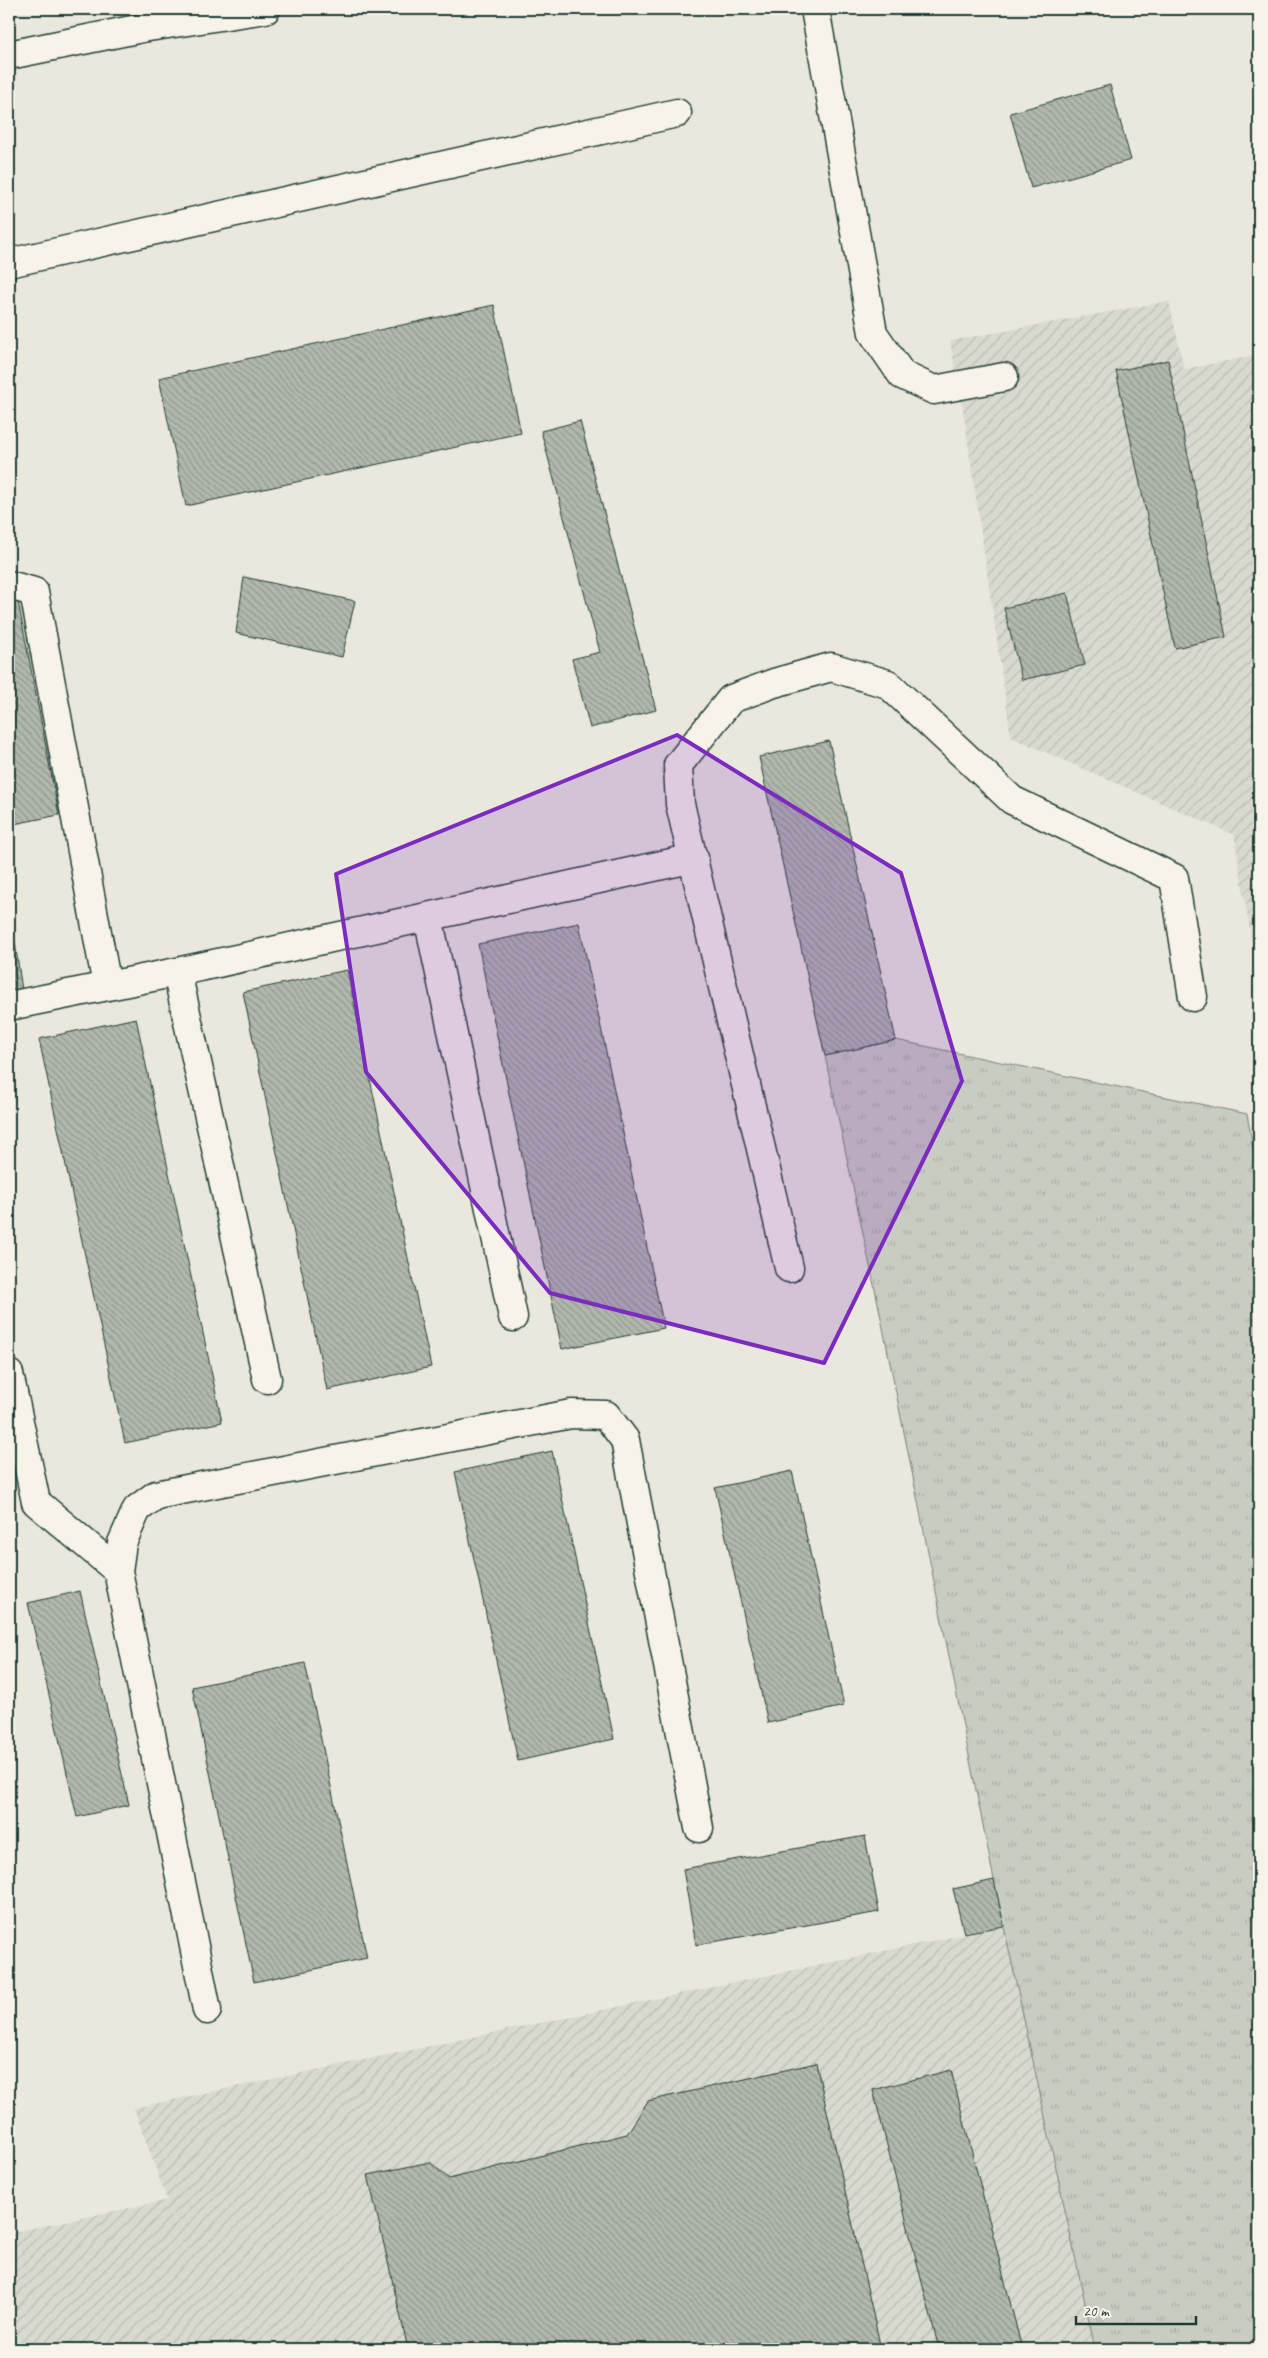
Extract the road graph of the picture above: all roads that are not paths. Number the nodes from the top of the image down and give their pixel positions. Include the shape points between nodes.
1 (266, 9) edge
2 (815, 9) edge
3 (9, 55) edge
4 (677, 113) dead end
5 (9, 263) edge
6 (1004, 376) dead end
7 (9, 586) edge
8 (694, 858) junction
9 (428, 917) junction
10 (177, 972) junction
11 (107, 986) junction
12 (1193, 997) dead end
13 (9, 1006) edge
14 (789, 1268) dead end
15 (513, 1317) dead end
16 (9, 1374) edge
17 (267, 1379) dead end
18 (118, 1571) junction
19 (699, 1828) dead end
20 (207, 2010) dead end

1 - 3 street via 142,28
2 - 6 street via 873,333 902,375 934,390
4 - 5 street
7 - 11 street via 34,592
8 - 9 street
8 - 12 street via 680,804 678,765 731,699 830,667 888,684 1012,800 1174,878
8 - 14 street
9 - 10 street
9 - 15 street
10 - 11 street
10 - 17 street
11 - 13 street
16 - 18 street via 36,1502
18 - 19 street via 122,1543 138,1509 156,1495 571,1414 606,1415 624,1440
18 - 20 street

